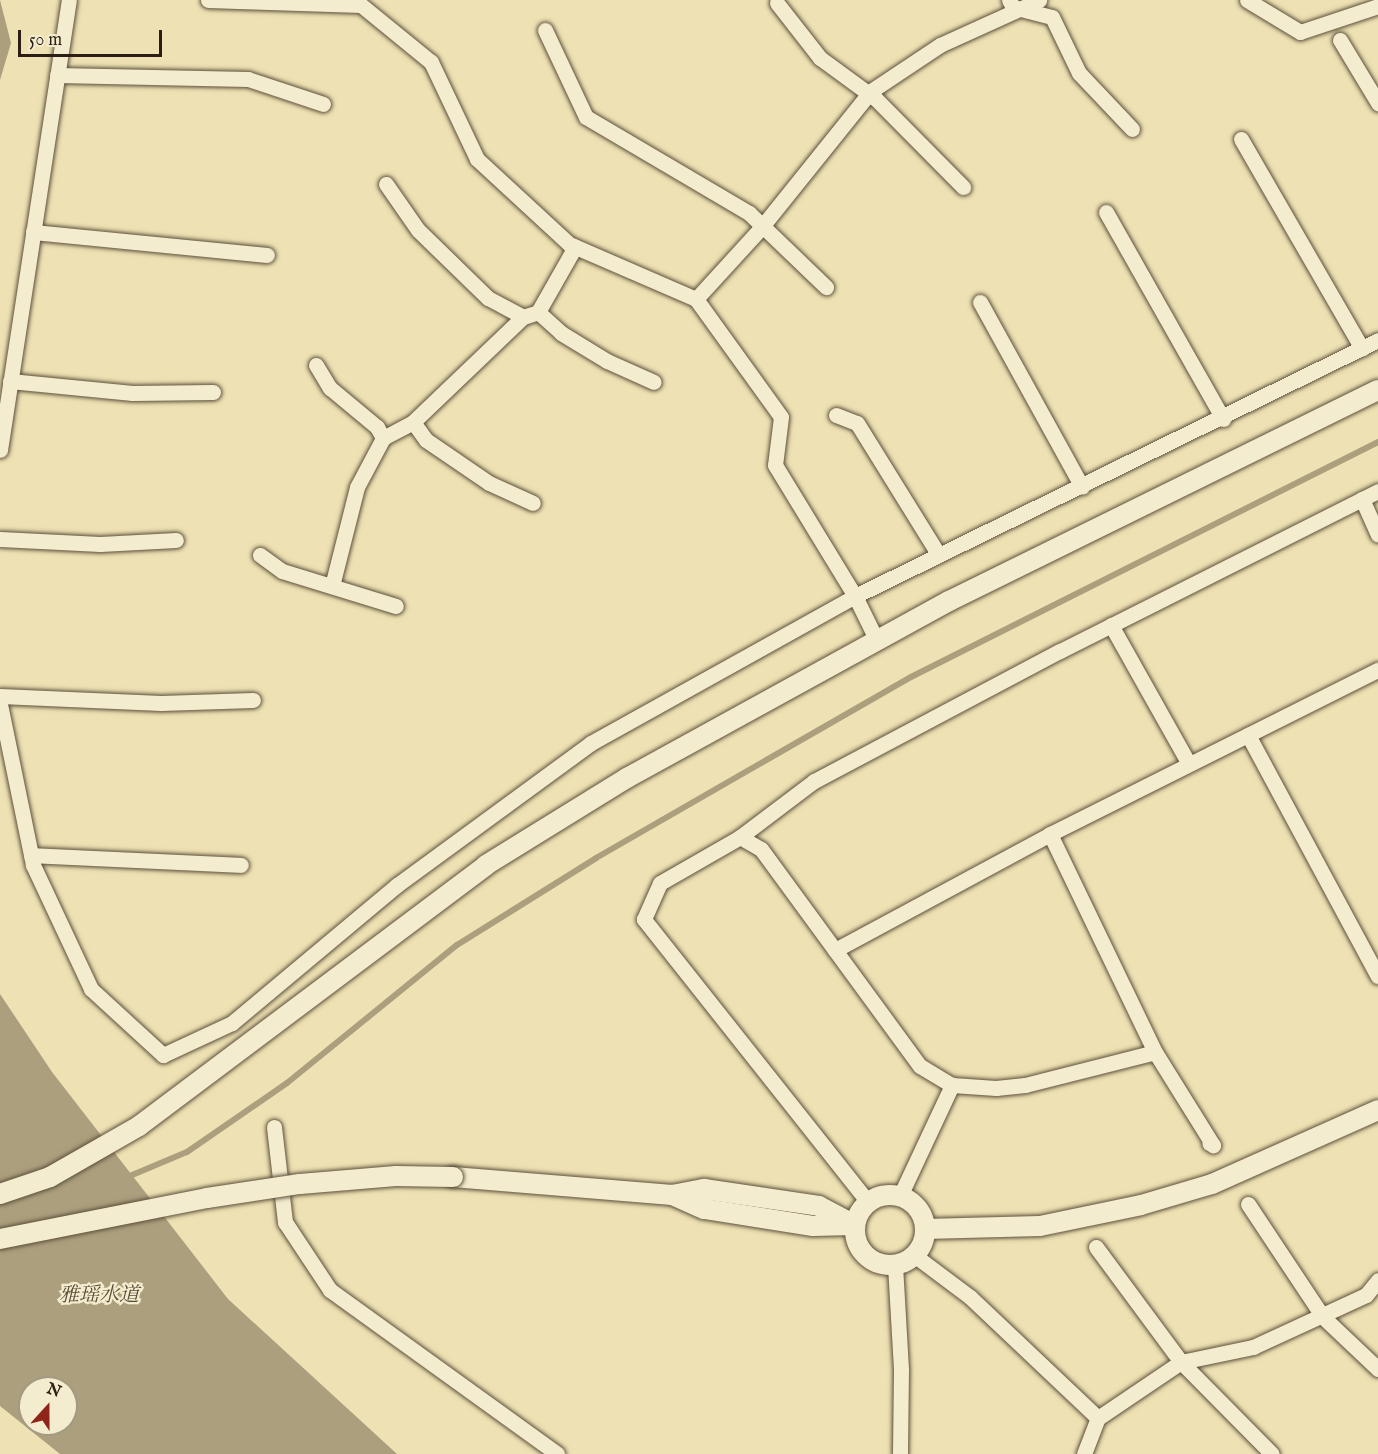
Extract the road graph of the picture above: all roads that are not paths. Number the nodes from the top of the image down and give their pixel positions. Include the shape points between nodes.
1 (69, 0) edge
2 (208, 0) edge
3 (1039, 0) edge
4 (1246, 0) edge
5 (777, 3) dead end
6 (1014, 4) edge
7 (1378, 6) edge
8 (545, 30) dead end
9 (1340, 39) dead end
10 (57, 75) junction
11 (1378, 103) edge
12 (323, 104) dead end
13 (1132, 129) dead end
14 (1241, 139) dead end
15 (386, 184) dead end
16 (963, 187) dead end
17 (1106, 212) dead end
18 (33, 232) junction
19 (575, 247) junction
20 (267, 255) dead end
21 (826, 287) dead end
22 (696, 299) junction
23 (980, 302) dead end
24 (538, 312) junction
25 (523, 316) junction
26 (1378, 340) edge
27 (1362, 349) junction
28 (316, 365) dead end
29 (10, 381) junction
30 (654, 382) dead end
31 (1378, 390) edge
32 (213, 392) dead end
33 (836, 416) dead end
34 (1223, 419) junction
35 (413, 422) junction
36 (383, 438) junction
37 (0, 450) edge
38 (1082, 486) junction
39 (1378, 491) edge
40 (1362, 499) junction
41 (533, 503) dead end
42 (1378, 536) edge
43 (0, 539) edge
44 (176, 540) dead end
45 (260, 555) dead end
46 (939, 555) junction
47 (332, 586) junction
48 (855, 596) junction
49 (396, 606) dead end
50 (1111, 625) junction
51 (877, 641) junction
52 (1378, 670) edge
53 (0, 696) edge
54 (253, 700) dead end
55 (0, 704) edge
56 (1248, 735) junction
57 (1189, 764) junction
58 (1050, 834) junction
59 (740, 837) junction
60 (31, 855) junction
61 (241, 865) dead end
62 (835, 950) junction
63 (1378, 976) edge
64 (1155, 1052) junction
65 (952, 1085) junction
66 (1378, 1110) edge
67 (274, 1126) dead end
68 (1209, 1143) dead end
69 (0, 1194) edge
70 (900, 1196) junction
71 (868, 1202) junction
72 (1248, 1204) dead end
73 (854, 1225) junction
74 (925, 1229) junction
75 (0, 1239) edge
76 (1096, 1247) dead end
77 (914, 1256) junction
78 (895, 1265) junction
79 (1378, 1280) edge
80 (1323, 1317) junction
81 (1181, 1362) junction
82 (1378, 1369) edge
83 (1098, 1418) junction
84 (557, 1454) edge
85 (900, 1454) edge
86 (1084, 1454) edge
87 (1272, 1454) edge

1 - 10 street
2 - 19 street via 361,5 431,62 477,159
3 - 6 street
4 - 7 street via 1300,32
5 - 16 street via 820,58 876,99
6 - 13 street via 1052,17 1079,73
6 - 22 street via 940,45 871,92 760,229
8 - 21 street via 586,117 749,213
9 - 11 street
10 - 12 street via 248,79
10 - 18 street
14 - 27 street
15 - 25 street via 418,230 480,291
17 - 34 street
18 - 20 street
18 - 29 street
19 - 22 street
19 - 24 street
22 - 48 street via 781,417 775,465
23 - 38 street
24 - 25 street
24 - 30 street via 561,333
25 - 35 street
26 - 27 street
27 - 34 street
28 - 36 street via 330,388 377,427
29 - 32 street via 132,393
29 - 37 street
31 - 51 street via 1126,512
33 - 46 street via 857,423
34 - 38 street
35 - 36 street
35 - 41 street via 426,440 489,483
36 - 47 street via 357,486
38 - 46 street
39 - 40 street
40 - 42 street
40 - 50 street
43 - 44 street via 100,544
45 - 47 street via 282,571
46 - 48 street
47 - 49 street
48 - 51 street
48 - 60 street via 591,742 397,885 232,1023 163,1055 91,989
50 - 57 street
50 - 59 street via 814,781
51 - 69 street via 627,778 486,865 139,1126 50,1177
52 - 56 street
53 - 54 street via 161,703
55 - 60 street
56 - 57 street
56 - 63 street
57 - 58 street
58 - 62 street
58 - 64 street
59 - 62 street via 761,849
59 - 71 street via 660,883 644,919
60 - 61 street
62 - 65 street via 920,1066
64 - 65 street via 1025,1085
64 - 68 street via 1213,1145
65 - 70 street
66 - 74 street via 1212,1184 1141,1205 1040,1226
67 - 84 street via 285,1222 330,1290
70 - 71 street via 888,1194
70 - 74 street via 919,1210
71 - 73 street
72 - 80 street
73 - 75 street, bridge via 819,1206 704,1189 672,1195 396,1176 300,1184
73 - 78 street via 862,1252 871,1260
74 - 77 street
76 - 81 street
77 - 78 street
77 - 83 street via 970,1297
78 - 85 street via 901,1370
79 - 80 street via 1366,1295
80 - 81 street via 1253,1347
80 - 82 street
81 - 83 street
81 - 87 street
83 - 86 street

